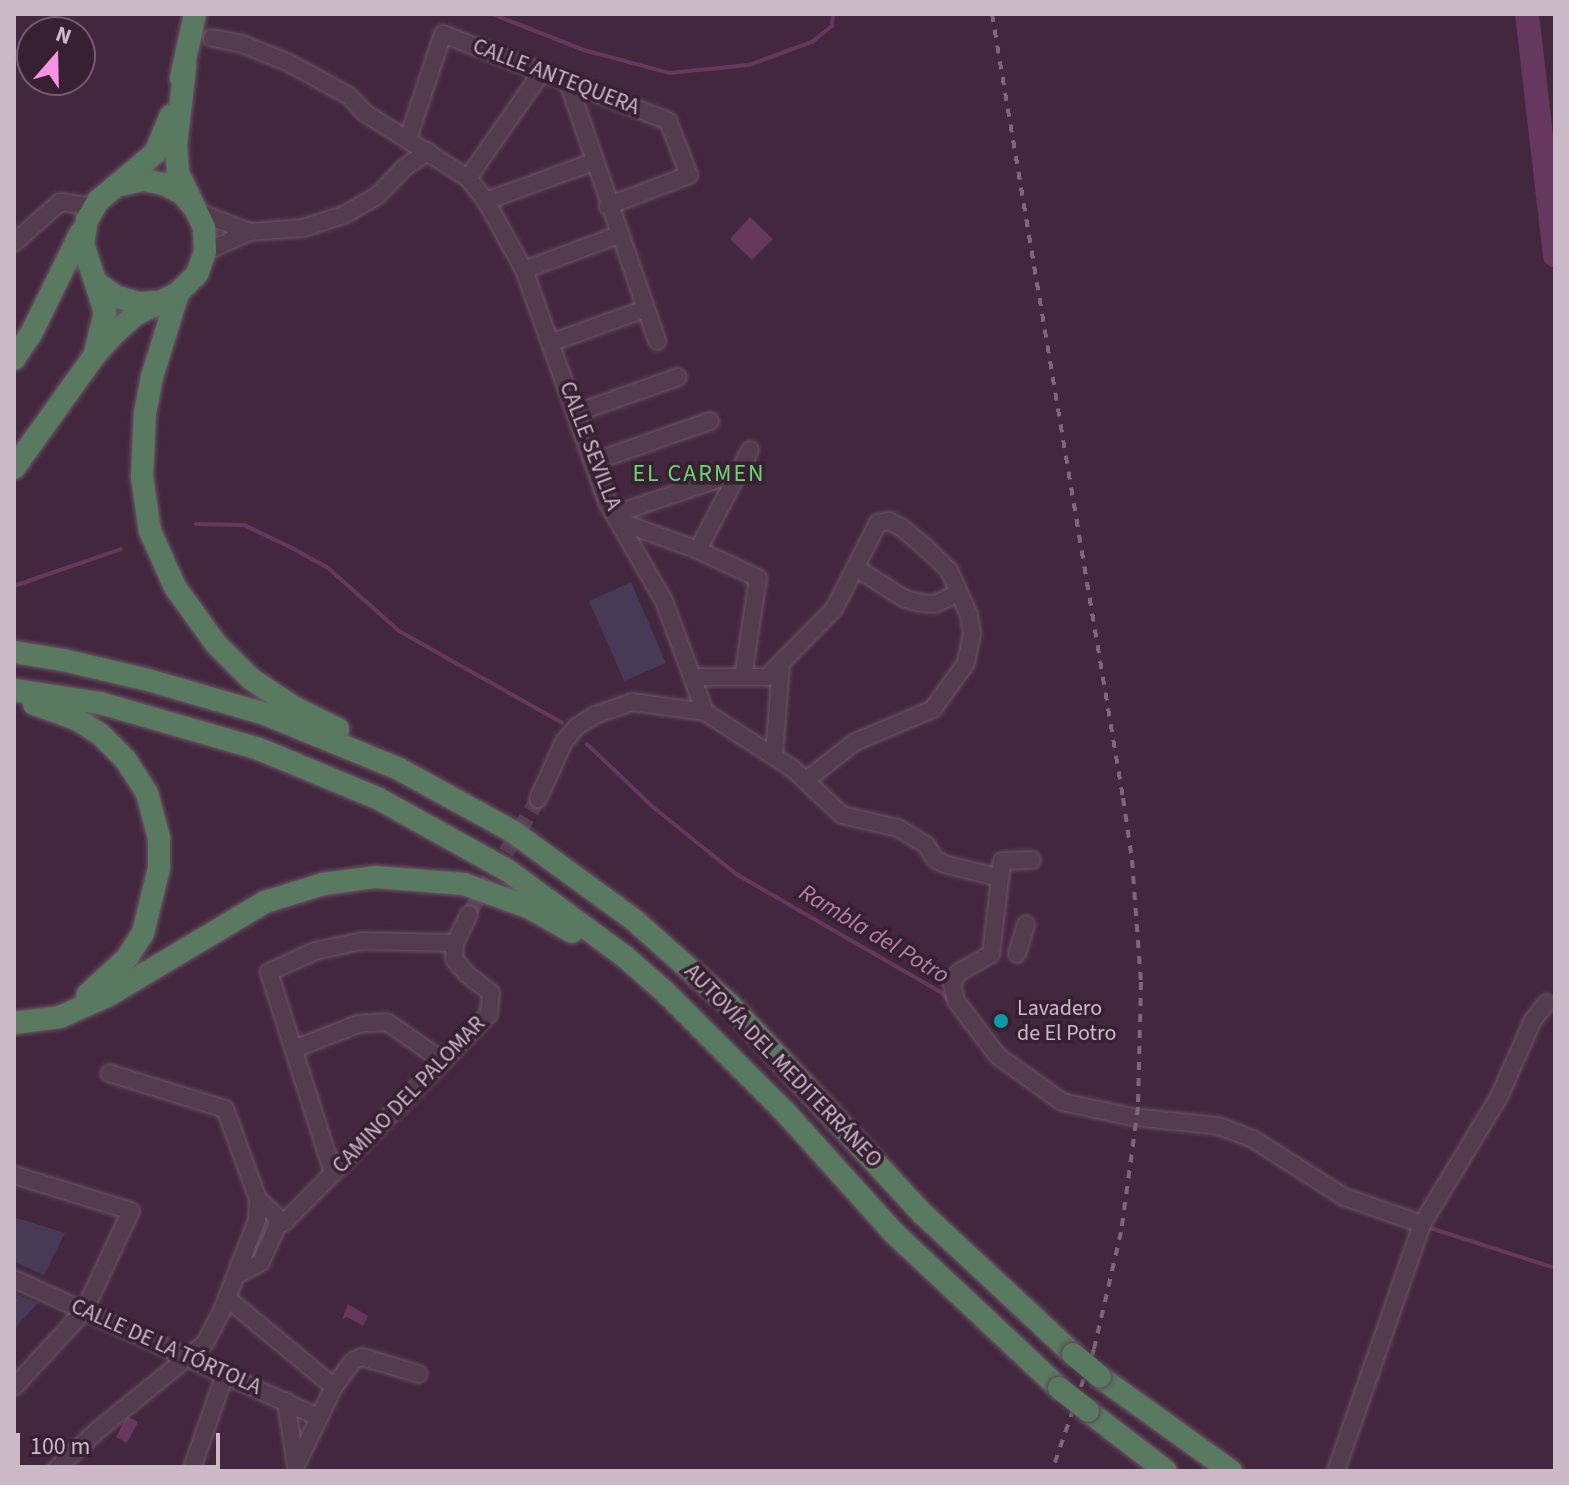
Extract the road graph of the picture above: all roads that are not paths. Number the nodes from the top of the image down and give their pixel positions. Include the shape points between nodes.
1 (195, 14) edge
2 (212, 38) dead end
3 (185, 67) junction
4 (542, 72) junction
5 (568, 82) junction
6 (408, 139) junction
7 (428, 151) junction
8 (593, 162) junction
9 (468, 178) junction
10 (121, 185) junction
11 (486, 201) junction
12 (608, 206) junction
13 (197, 211) junction
14 (91, 213) junction
15 (249, 232) junction
16 (618, 235) junction
17 (14, 243) edge
18 (205, 252) junction
19 (524, 270) junction
20 (97, 283) junction
21 (178, 293) junction
22 (156, 302) junction
23 (645, 309) junction
24 (657, 341) dead end
25 (550, 343) junction
26 (95, 355) junction
27 (14, 359) edge
28 (678, 377) dead end
29 (576, 413) junction
30 (710, 421) dead end
31 (750, 450) dead end
32 (593, 462) junction
33 (14, 468) edge
34 (739, 472) junction
35 (618, 518) junction
36 (698, 550) junction
37 (856, 568) junction
38 (959, 593) junction
39 (14, 652) edge
40 (781, 664) junction
41 (693, 677) junction
42 (743, 677) junction
43 (14, 690) edge
44 (14, 700) edge
45 (705, 712) junction
46 (774, 756) junction
47 (399, 769) junction
48 (805, 781) junction
49 (538, 799) tunnel mouth
50 (1032, 860) dead end
51 (1000, 878) junction
52 (469, 914) tunnel mouth
53 (1026, 924) dead end
54 (993, 937) junction
55 (455, 943) junction
56 (624, 956) junction
57 (1547, 1003) dead end
58 (23, 1022) edge
59 (294, 1049) junction
60 (443, 1061) junction
61 (109, 1073) dead end
62 (333, 1173) junction
63 (14, 1175) edge
64 (258, 1199) junction
65 (1422, 1224) junction
66 (277, 1226) junction
67 (237, 1275) junction
68 (14, 1279) edge
69 (227, 1298) junction
70 (84, 1311) junction
71 (189, 1359) junction
72 (225, 1374) junction
73 (419, 1374) dead end
74 (14, 1387) edge
75 (334, 1387) junction
76 (286, 1401) junction
77 (318, 1417) junction
78 (296, 1468) edge
79 (54, 1471) edge
80 (191, 1471) edge
81 (1166, 1471) edge
82 (1231, 1471) edge
83 (1336, 1471) edge

1 - 3 highway
2 - 6 street, CALLE SEVILLA via 242,44 314,76
3 - 10 highway via 165,135 155,153
3 - 13 highway via 178,173
4 - 5 street, CALLE ANTEQUERA
4 - 6 street, CALLE ANTEQUERA via 443,34
4 - 9 street
5 - 8 street
5 - 12 street, CALLE ANTEQUERA via 668,121 689,175
6 - 7 street, CALLE SEVILLA
7 - 9 street, CALLE SEVILLA
7 - 15 street via 368,202 344,215 303,228
8 - 11 street
8 - 12 street
9 - 11 street, CALLE SEVILLA
10 - 13 highway via 143,180 164,184 182,193
10 - 14 highway
11 - 19 street, CALLE SEVILLA
12 - 16 street
13 - 15 street
13 - 18 highway
14 - 17 street via 60,202
14 - 20 highway via 83,244
14 - 27 highway
15 - 18 street
16 - 19 street
16 - 23 street
18 - 21 highway via 197,274
19 - 25 street, CALLE SEVILLA
20 - 22 highway via 115,296
20 - 26 highway via 105,312
21 - 22 highway
21 - 47 highway via 152,377 142,447 150,531 160,557 194,615 251,679 366,743
22 - 26 highway
23 - 24 street
23 - 25 street
25 - 29 street, CALLE SEVILLA
26 - 33 highway
28 - 29 street
29 - 32 street, CALLE SEVILLA
30 - 32 street
31 - 34 street
32 - 35 street, CALLE SEVILLA
34 - 35 street
34 - 36 street
35 - 36 street
35 - 41 street, CALLE SEVILLA via 664,601
36 - 42 street via 758,578
37 - 38 street via 913,601 935,604
37 - 38 street via 878,523 889,521 949,570
37 - 40 street via 823,624
38 - 48 street via 969,615 971,648 933,709 855,742
39 - 47 highway, AUTOVÍA DEL MEDITERRÁNEO via 217,698
40 - 42 street via 767,677
40 - 46 street
41 - 42 street
41 - 45 street, CALLE SEVILLA
43 - 56 highway, AUTOVÍA DEL MEDITERRÁNEO via 100,703 186,726 320,773 510,872
44 - 58 highway via 48,707 100,734 147,793 159,838 153,904 127,958 75,1003
45 - 46 street
45 - 49 street via 632,702 595,715 564,742
46 - 48 street
47 - 82 highway, AUTOVÍA DEL MEDITERRÁNEO, bridge via 512,831 675,954 766,1042 924,1215 1073,1354
48 - 51 street via 842,815 898,828 944,864
50 - 51 street via 1002,861
51 - 54 street
52 - 55 street
53 - 54 street via 1020,949
54 - 65 street via 991,954 958,973 952,984 956,1001 998,1056 1062,1102 1219,1126 1253,1139 1344,1197
55 - 59 street via 362,941 315,951 269,972
55 - 60 street, CAMINO DEL PALOMAR via 454,959 491,993 492,1006
56 - 58 highway via 591,944 530,908 464,884 375,877 323,884 265,902 109,995 60,1017
56 - 81 highway, AUTOVÍA DEL MEDITERRÁNEO, bridge via 714,1038 906,1244 1059,1388
57 - 65 street via 1533,1020 1499,1097
59 - 60 street via 358,1024 387,1022
59 - 62 street
60 - 62 street, CAMINO DEL PALOMAR
61 - 64 street via 225,1109
62 - 66 street, CAMINO DEL PALOMAR
63 - 70 street via 131,1211
64 - 66 street via 276,1216
64 - 67 street via 257,1220
65 - 83 street
66 - 67 street, CAMINO DEL PALOMAR via 261,1262
67 - 69 street
68 - 70 street, CALLE DE LA TÓRTOLA
69 - 71 street via 215,1329
69 - 75 street
70 - 71 street, CALLE DE LA TÓRTOLA
70 - 74 street
71 - 72 street, CALLE DE LA TÓRTOLA
71 - 79 street
72 - 76 street, CALLE DE LA TÓRTOLA
72 - 80 street
73 - 75 street via 362,1357
75 - 77 street
76 - 77 street, CALLE DE LA TÓRTOLA
76 - 78 street
77 - 78 street

